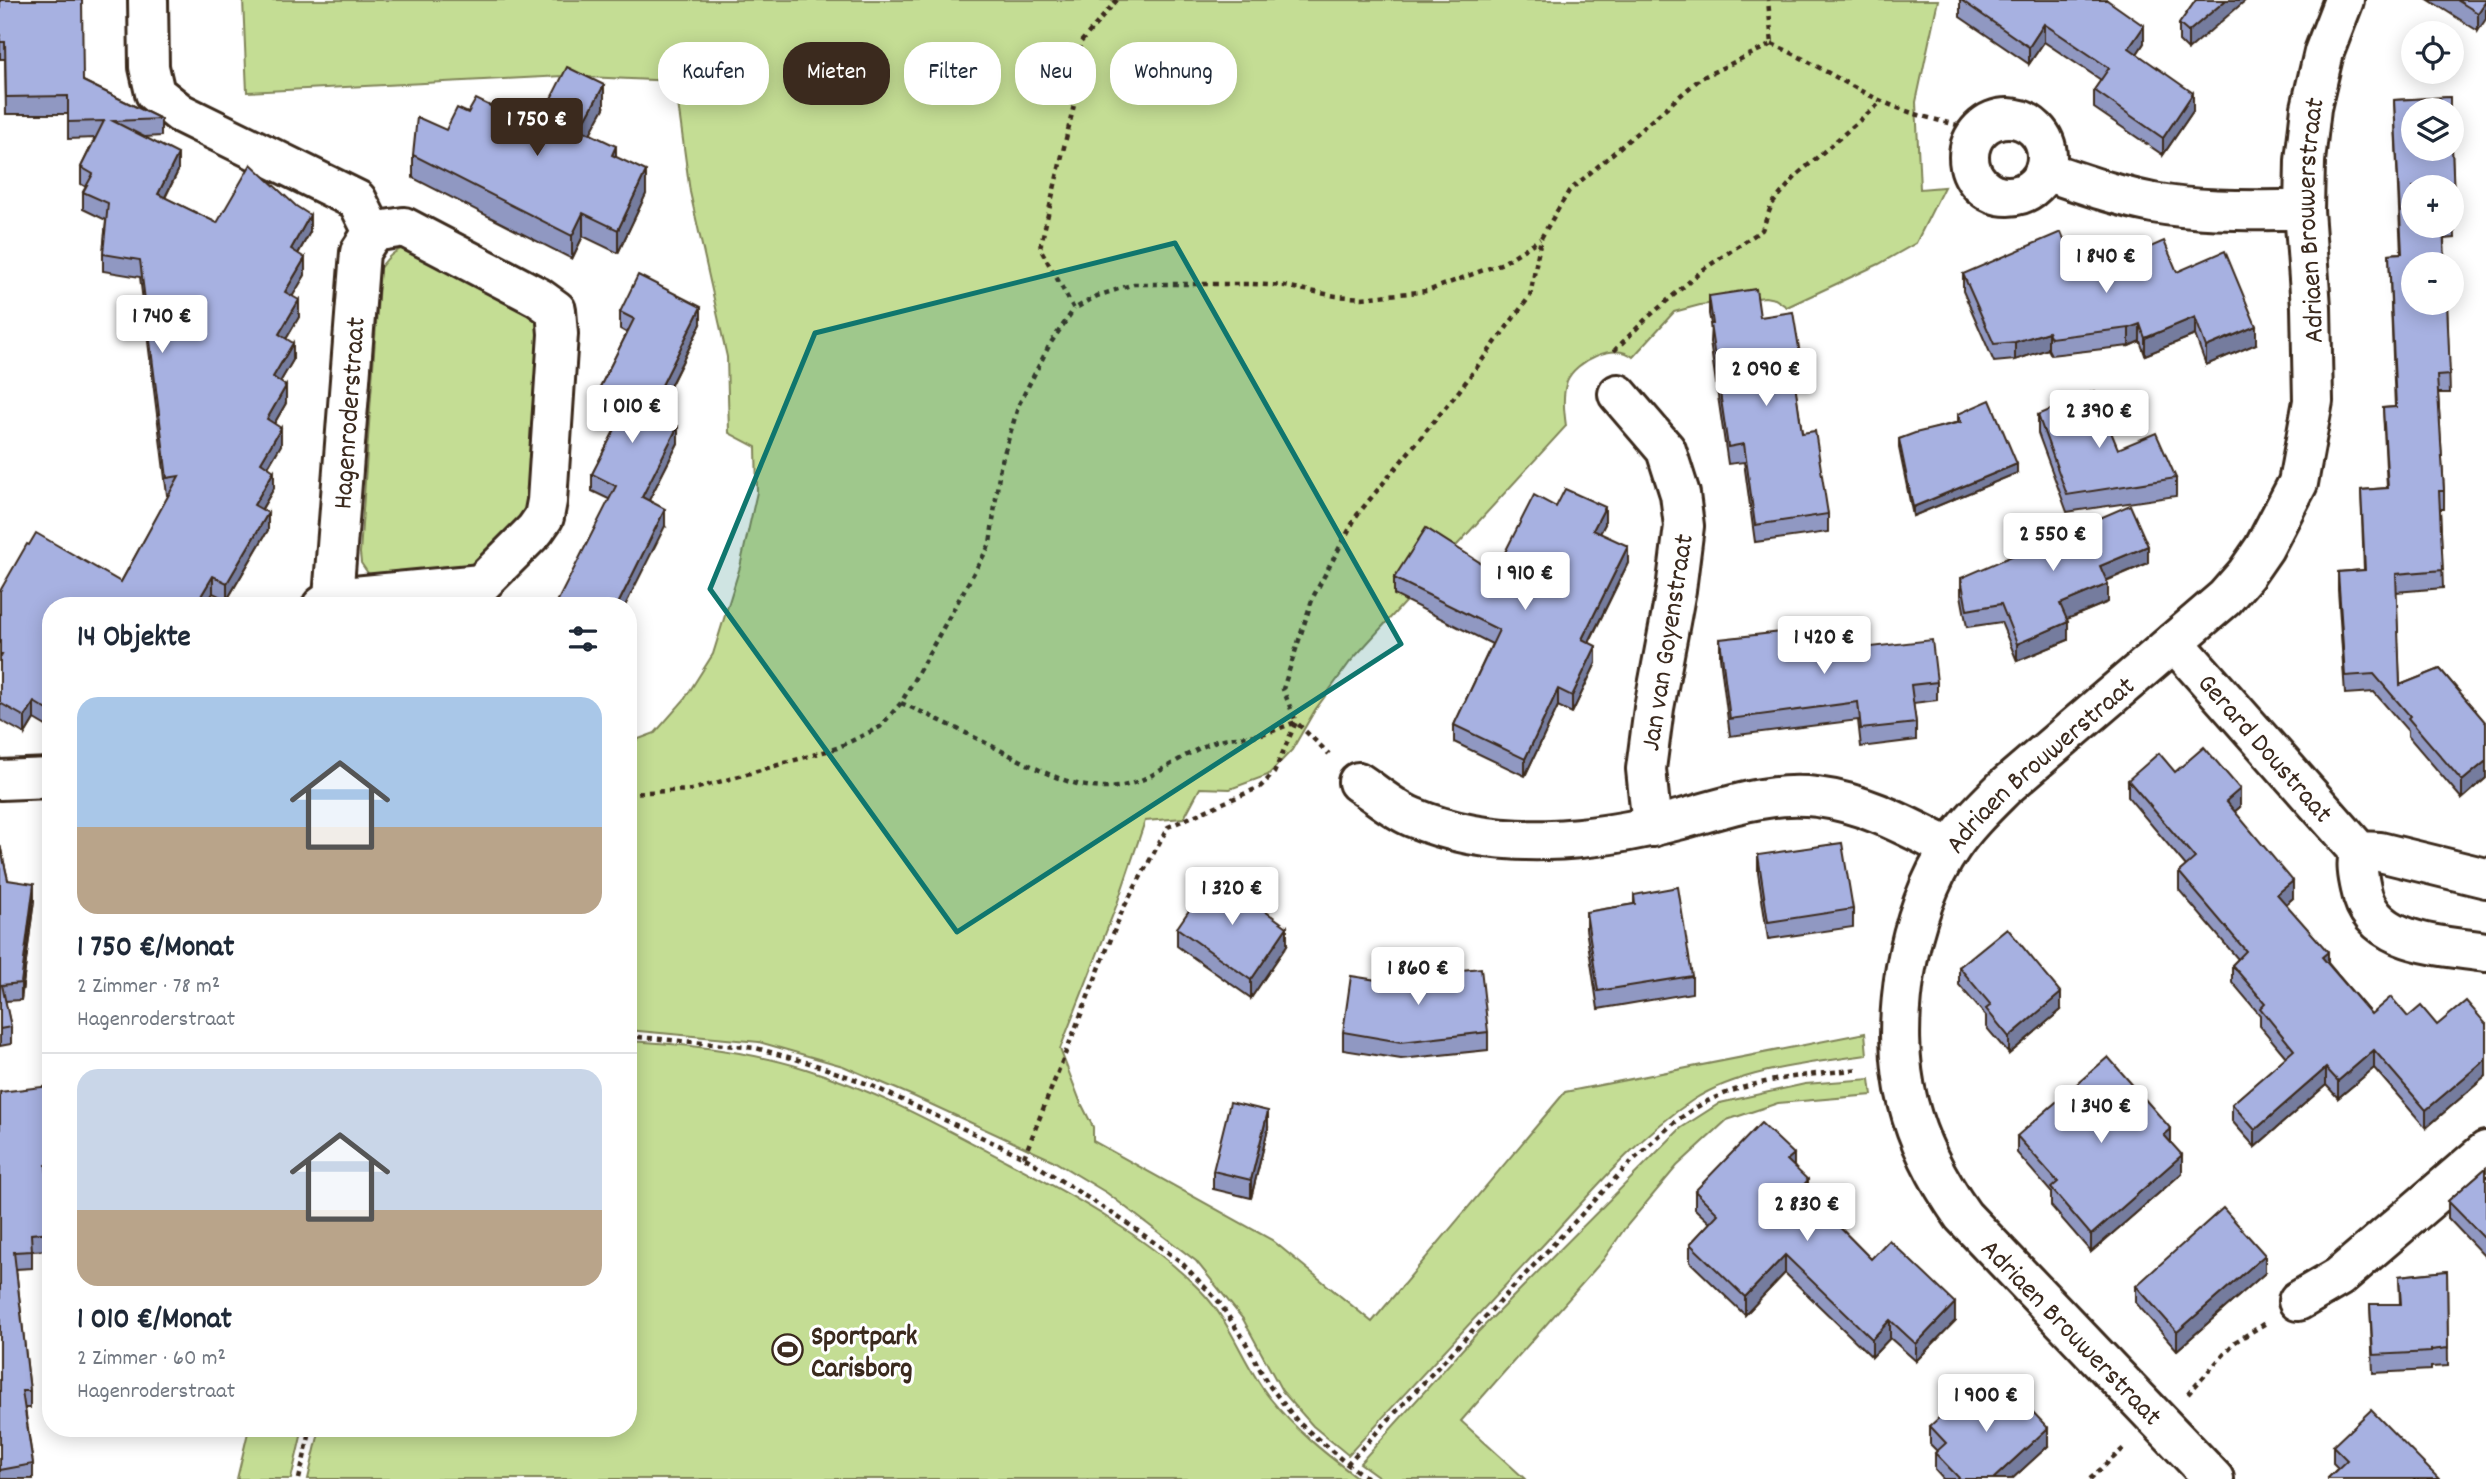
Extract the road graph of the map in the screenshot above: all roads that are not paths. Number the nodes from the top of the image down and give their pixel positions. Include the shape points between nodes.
1 (148, 0) edge
2 (2344, 0) edge
3 (2045, 171) junction
4 (2304, 210) junction
5 (373, 232) junction
6 (1618, 394) road end
7 (327, 597) edge
8 (370, 597) edge
9 (2174, 642) junction
10 (42, 778) edge
11 (0, 780) edge
12 (1358, 782) road end
13 (1652, 827) junction
14 (1950, 848) junction
15 (2359, 851) junction
16 (2486, 878) edge
17 (2486, 952) edge
18 (2486, 1151) edge
19 (2298, 1301) road end
20 (2214, 1479) edge

1 - 5 street via 149,68 155,93 180,113 357,201
2 - 4 street, Adriaen Brouwerstraat via 2311,108
3 - 3 street via 2044,141 2036,128 2023,120 1992,120 1970,144 1973,176 1984,188 2005,195 2025,192
3 - 4 street via 2156,204
4 - 9 street, Adriaen Brouwerstraat via 2313,401 2298,483 2246,574
5 - 7 street, Hagenroderstraat via 360,252
5 - 8 street, Hagenroderstraat via 404,227 538,297 556,310 558,334 547,501 535,530 481,584
6 - 13 street, Jan van Goyenstraat via 1666,450 1684,526 1646,769
9 - 14 street, Adriaen Brouwerstraat via 2005,787
9 - 15 street, Gerard Doustraat
10 - 11 street
12 - 13 street via 1409,816 1447,830 1479,835 1528,841 1582,840
13 - 14 street via 1766,797 1816,796 1883,814
14 - 20 street, Adriaen Brouwerstraat via 1913,932 1902,985 1902,1063 1908,1102 1926,1151 1963,1216
15 - 16 street
15 - 17 street via 2363,901 2386,929 2407,939
18 - 19 street via 2339,1277

